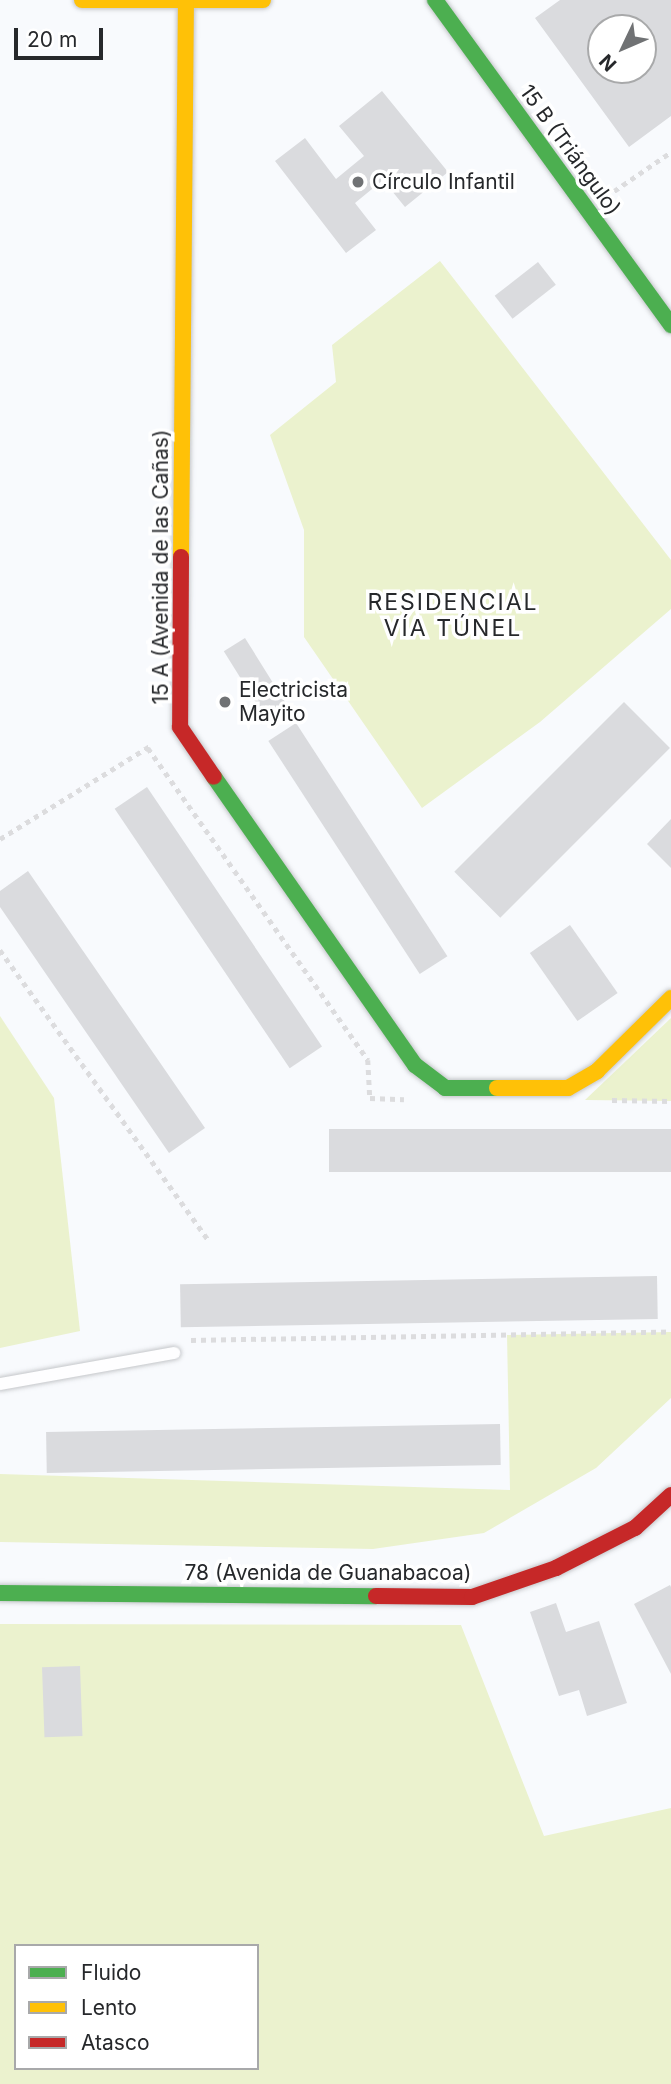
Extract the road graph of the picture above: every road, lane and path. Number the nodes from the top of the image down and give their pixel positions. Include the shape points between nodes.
1 (82, 0) edge
2 (263, 0) edge
3 (435, 0) edge
4 (186, 1) edge
5 (671, 152) edge
6 (587, 209) junction
7 (671, 325) edge
8 (180, 727) junction
9 (0, 839) edge
10 (0, 950) edge
11 (671, 998) edge
12 (208, 1239) dead end
13 (671, 1332) edge
14 (183, 1340) dead end
15 (174, 1353) dead end
16 (0, 1384) edge
17 (671, 1495) edge
18 (0, 1593) edge

1 - 4 street
2 - 4 street
3 - 6 street, 15 B (Triángulo)
4 - 8 street, 15 A (Avenida de las Cañas)
5 - 6 path
6 - 7 street, 15 B (Triángulo)
8 - 9 path
8 - 11 street, 15 A (Avenida de las Cañas) via 415,1065 445,1088 568,1088 597,1071
10 - 12 path
13 - 14 path
15 - 16 lane
17 - 18 street, 78 (Avenida de Guanabacoa) via 635,1528 556,1568 472,1597

